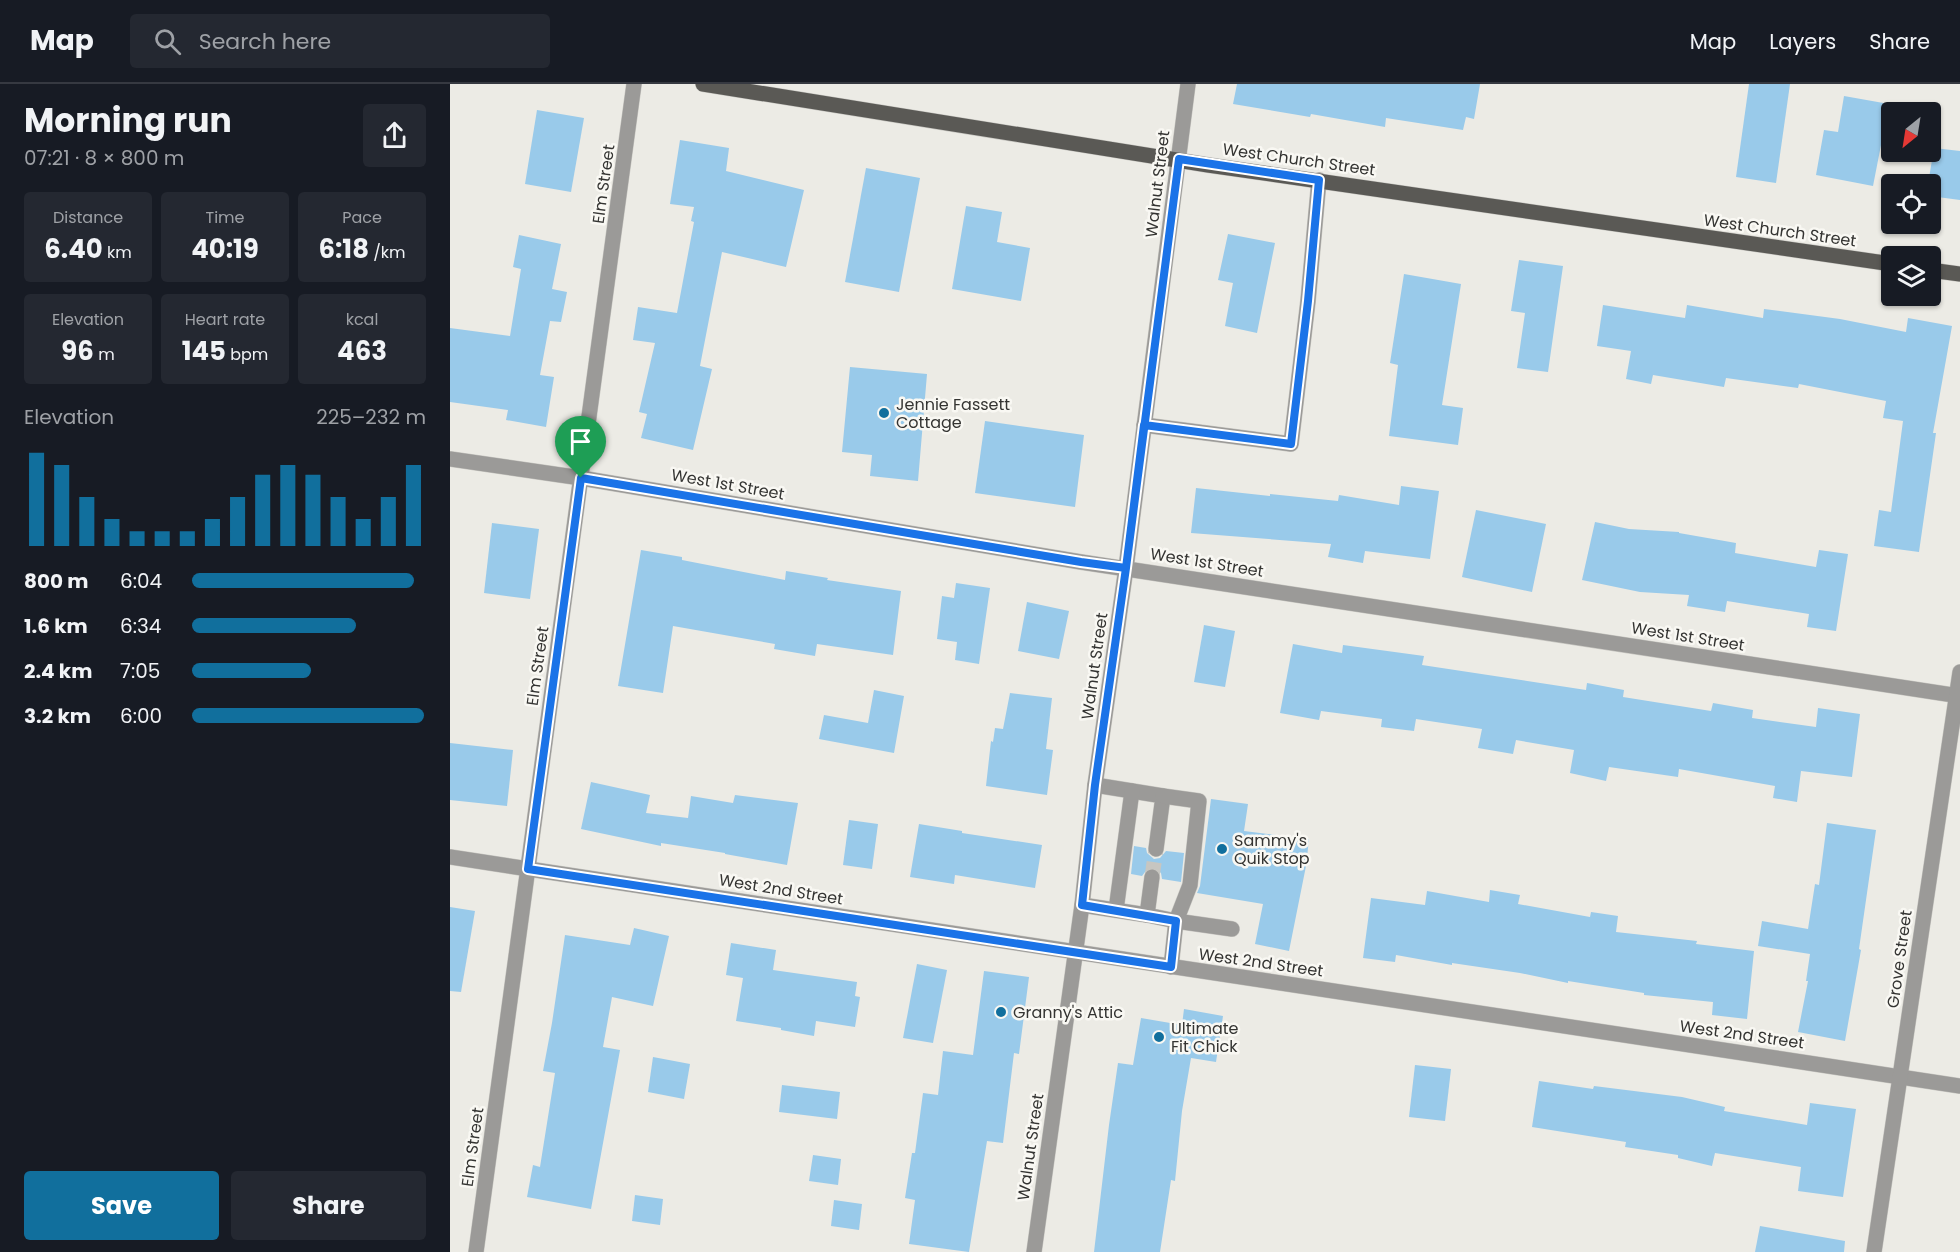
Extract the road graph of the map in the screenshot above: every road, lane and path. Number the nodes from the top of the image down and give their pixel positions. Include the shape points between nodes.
1 (634, 84) edge
2 (703, 84) edge
3 (1188, 84) edge
4 (1179, 159) junction
5 (1319, 180) junction
6 (1881, 262) edge
7 (1941, 271) edge
8 (1960, 274) edge
9 (1144, 425) junction
10 (450, 459) edge
11 (581, 478) junction
12 (1126, 568) junction
13 (1960, 672) edge
14 (1958, 695) edge
15 (1095, 785) junction
16 (1132, 790) junction
17 (1163, 796) junction
18 (1156, 849) tunnel mouth
19 (450, 857) edge
20 (528, 869) junction
21 (1152, 877) tunnel mouth
22 (1082, 905) junction
23 (1116, 910) junction
24 (1147, 915) junction
25 (1176, 921) junction
26 (1233, 929) dead end
27 (1075, 953) junction
28 (1171, 967) junction
29 (1900, 1075) junction
30 (1960, 1086) edge
31 (476, 1252) edge
32 (1034, 1252) edge
33 (1874, 1252) edge

1 - 11 street, Elm Street
2 - 4 main road, West Church Street
3 - 4 street, Walnut Street
4 - 5 main road, West Church Street
4 - 9 street, Walnut Street
5 - 6 main road, West Church Street
5 - 9 street via 1291,444
7 - 8 main road
9 - 12 street, Walnut Street
10 - 11 street, West 1st Street
11 - 12 street, West 1st Street
11 - 20 street, Elm Street
12 - 14 street, West 1st Street
12 - 15 street, Walnut Street
13 - 14 street, Grove Street
14 - 29 street, Grove Street
15 - 16 street
15 - 22 street, Walnut Street
16 - 17 street
16 - 23 street
17 - 18 street
17 - 25 street via 1199,801 1190,885
19 - 20 street, West 2nd Street
20 - 27 street, West 2nd Street
20 - 31 street, Elm Street
21 - 24 street
22 - 23 street
22 - 27 street, Walnut Street
23 - 24 street
24 - 25 street
25 - 26 street
25 - 28 street
27 - 28 street, West 2nd Street
27 - 32 street, Walnut Street
28 - 29 street, West 2nd Street
29 - 30 street, West 2nd Street
29 - 33 street, Grove Street

